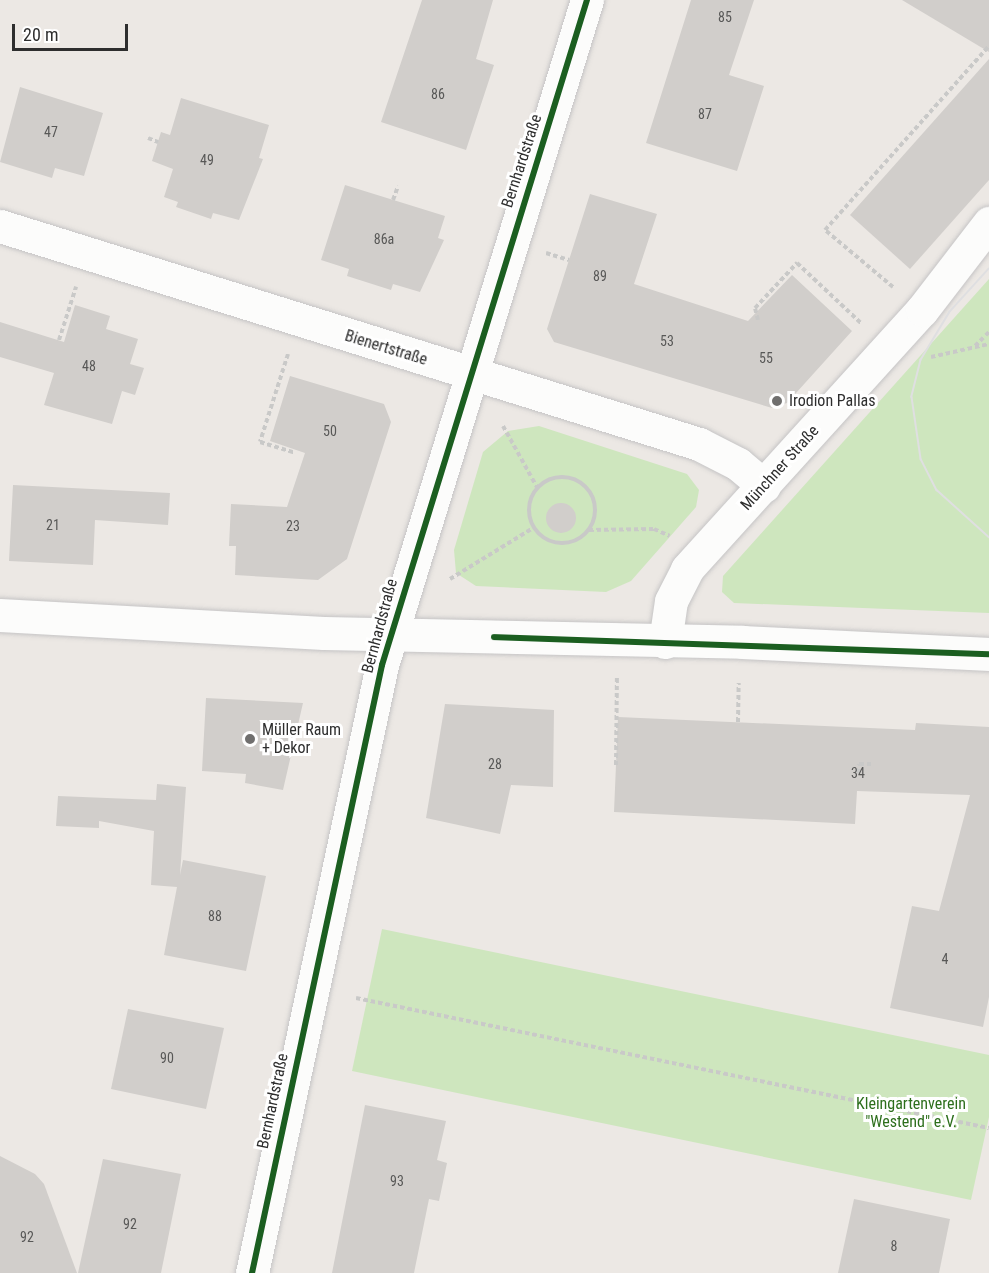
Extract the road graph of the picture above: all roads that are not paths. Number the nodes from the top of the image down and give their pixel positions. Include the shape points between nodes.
1 (587, 0) edge
2 (989, 223) edge
3 (0, 226) edge
4 (469, 374) junction
5 (764, 486) junction
6 (0, 615) edge
7 (390, 634) junction
8 (665, 642) junction
9 (989, 654) edge
10 (252, 1273) edge

1 - 4 street, Bernhardstraße
2 - 5 street, Münchner Straße via 922,310
3 - 4 street, Bienertstraße
4 - 5 street, Bienertstraße via 699,444 738,464
4 - 7 street, Bernhardstraße
5 - 8 street, Münchner Straße via 687,569 671,601
6 - 7 street
7 - 8 street
7 - 10 street, Bernhardstraße
8 - 9 street

